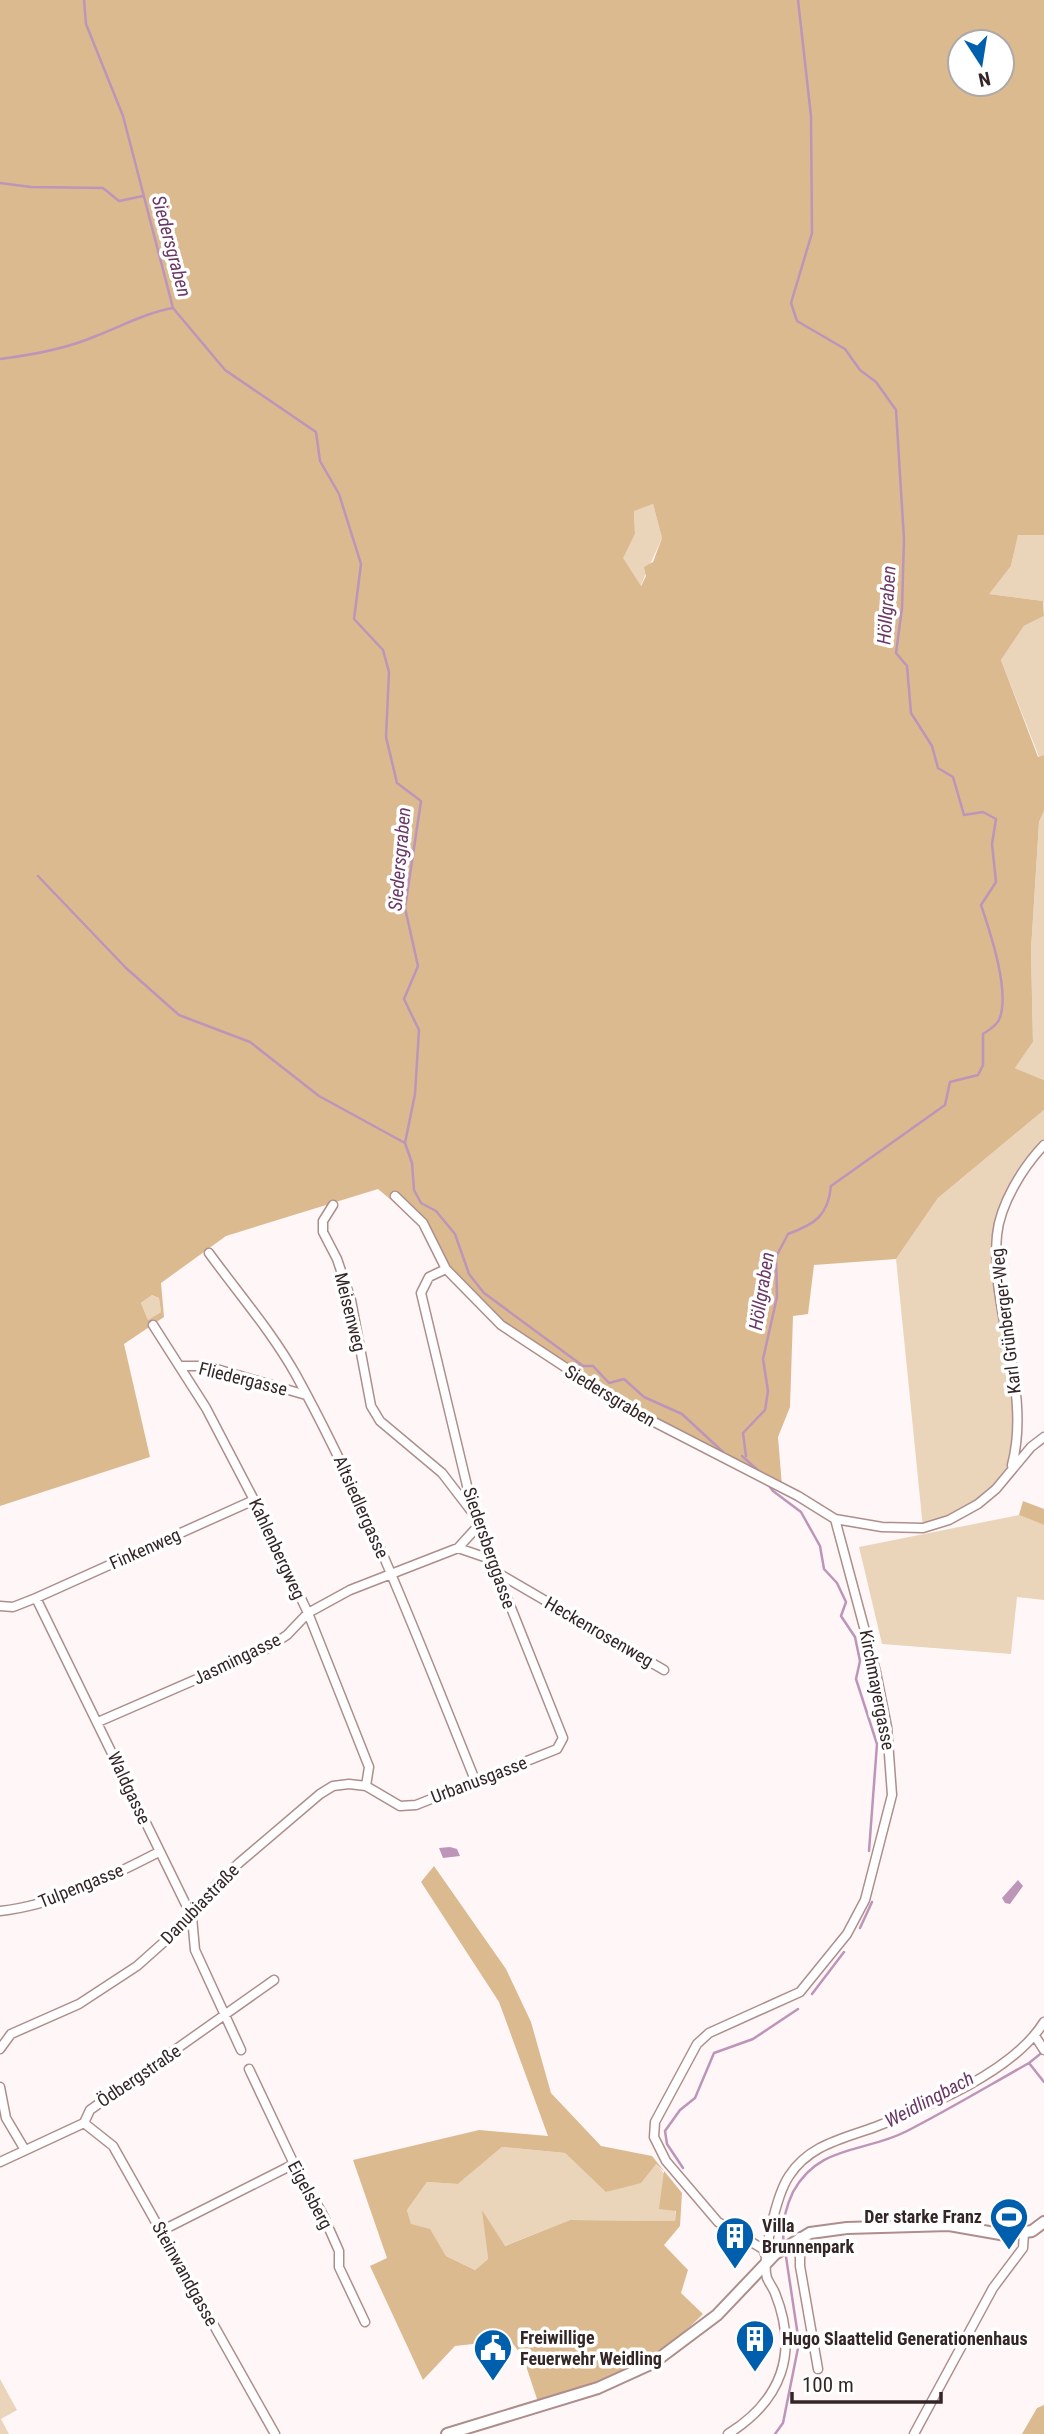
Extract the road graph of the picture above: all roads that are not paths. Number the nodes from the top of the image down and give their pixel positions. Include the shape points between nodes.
1 (1044, 1144) edge
2 (395, 1196) dead end
3 (333, 1205) dead end
4 (209, 1253) dead end
5 (446, 1269) junction
6 (153, 1325) dead end
7 (180, 1366) junction
8 (306, 1395) junction
9 (1044, 1437) edge
10 (1011, 1468) junction
11 (254, 1500) junction
12 (474, 1515) junction
13 (835, 1519) junction
14 (478, 1525) junction
15 (458, 1548) junction
16 (493, 1560) junction
17 (498, 1573) junction
18 (391, 1574) junction
19 (36, 1598) junction
20 (0, 1606) edge
21 (308, 1613) junction
22 (664, 1670) dead end
23 (98, 1722) junction
24 (557, 1749) joint
25 (475, 1780) junction
26 (366, 1786) junction
27 (159, 1852) junction
28 (0, 1911) edge
29 (192, 1917) junction
30 (274, 1980) dead end
31 (226, 2017) junction
32 (1044, 2022) edge
33 (1035, 2036) junction
34 (1042, 2048) edge
35 (0, 2049) edge
36 (241, 2050) dead end
37 (249, 2069) dead end
38 (0, 2087) edge
39 (84, 2123) junction
40 (25, 2150) junction
41 (0, 2162) edge
42 (293, 2164) junction
43 (1044, 2222) edge
44 (161, 2231) junction
45 (1024, 2233) junction
46 (798, 2238) junction
47 (772, 2258) junction
48 (365, 2322) dead end
49 (818, 2369) dead end
50 (275, 2434) edge
51 (447, 2434) edge
52 (728, 2434) edge
53 (914, 2434) edge

1 - 10 street, Karl Grünberger-Weg via 1008,1200 997,1235 1005,1336 1015,1382 1017,1448
2 - 5 street, Siedersgraben via 423,1223
3 - 12 street, Meisenweg via 323,1221 323,1232 351,1300 371,1406 380,1421 442,1473
4 - 8 street, Altsiedlergasse
5 - 12 street, Siedersberggasse via 429,1277 421,1293
5 - 13 street, Siedersgraben via 502,1325 564,1369 684,1440
6 - 7 street, Kahlenbergweg
7 - 8 street, Fliedergasse via 206,1366
7 - 11 street, Kahlenbergweg
8 - 18 street, Altsiedlergasse
9 - 10 street
10 - 13 street via 978,1504 923,1528
11 - 19 street, Finkenweg
11 - 21 street, Kahlenbergweg
12 - 14 street, Siedersberggasse
13 - 47 street, Kirchmayergasse via 887,1727 892,1795 865,1900 847,1934 800,1993 709,2034 697,2044 655,2122 653,2137 666,2161 718,2222
14 - 15 street, Jasmingasse
14 - 16 street, Siedersberggasse
15 - 16 street
15 - 18 street, Jasmingasse
16 - 17 street, Siedersberggasse
17 - 22 street, Heckenrosenweg
17 - 24 street, Siedersberggasse via 563,1738
18 - 21 street, Jasmingasse
18 - 25 street, Altsiedlergasse
19 - 20 street via 13,1607
19 - 23 street, Waldgasse
21 - 23 street, Jasmingasse via 266,1648
21 - 26 street, Kahlenbergweg via 369,1767
23 - 27 street, Waldgasse
24 - 25 street, Urbanusgasse
25 - 26 street, Urbanusgasse via 416,1805 400,1807
26 - 29 street, Danubiastraße via 333,1787 320,1794 211,1890
27 - 28 street, Tulpengasse via 102,1881 23,1909
27 - 29 street, Waldgasse
29 - 31 street, Waldgasse via 195,1950
29 - 35 street, Danubiastraße via 137,1965 79,2004 11,2034
30 - 31 street, Ödbergstraße
31 - 36 street
31 - 39 street, Ödbergstraße via 90,2110
32 - 33 street
33 - 34 street
33 - 47 street via 1018,2053 975,2080 811,2152 790,2173 780,2192 769,2241
37 - 42 street, Eigelsberg
38 - 40 street via 6,2118
39 - 40 street, Ödbergstraße
39 - 44 street, Steinwandgasse via 113,2146
40 - 41 street, Ödbergstraße
42 - 44 street
42 - 48 street, Eigelsberg via 323,2215 338,2251 339,2267
43 - 45 main road
44 - 50 street, Steinwandgasse
45 - 46 main road via 996,2234 949,2225 830,2229
45 - 53 street via 1023,2248 993,2288
46 - 47 main road
46 - 49 street
47 - 51 main road via 717,2315 653,2363 598,2388
47 - 52 street via 766,2276 775,2294 786,2361 781,2379 765,2400

